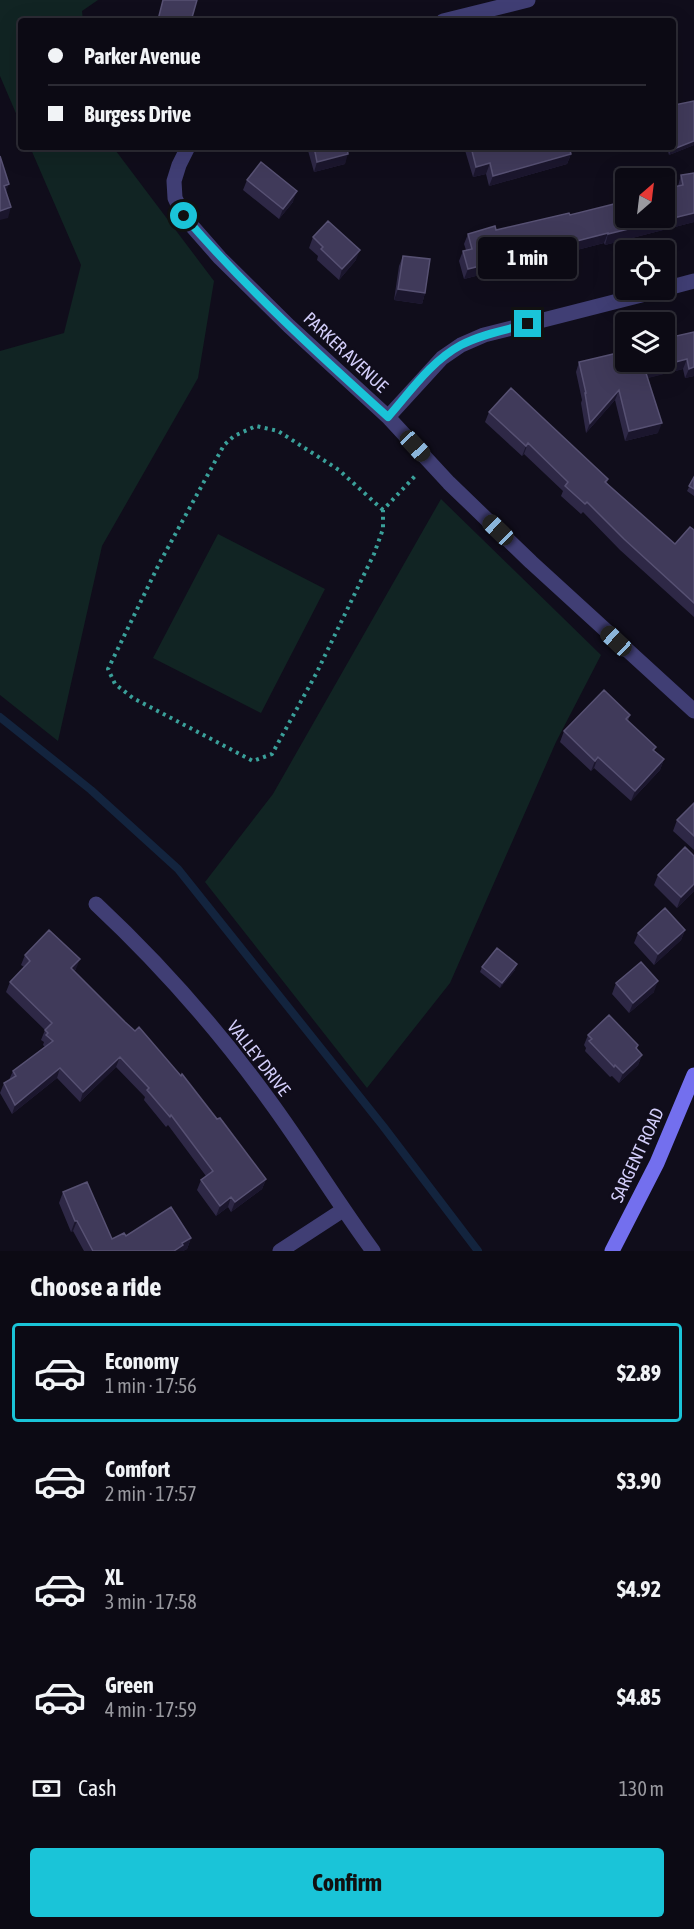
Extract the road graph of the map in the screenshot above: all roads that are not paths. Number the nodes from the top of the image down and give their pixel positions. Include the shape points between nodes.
1 (528, 0) edge
2 (455, 18) edge
3 (186, 150) edge
4 (694, 281) edge
5 (675, 286) edge
6 (620, 300) edge
7 (388, 417) junction
8 (694, 711) edge
9 (96, 904) dead end
10 (694, 1075) edge
11 (343, 1210) junction
12 (280, 1251) edge
13 (373, 1251) edge
14 (612, 1251) edge

1 - 2 street
3 - 7 street, PARKER AVENUE via 174,181 175,198 184,216 289,326
4 - 5 street
6 - 7 street via 484,335 461,345 442,358
7 - 8 street, PARKER AVENUE via 531,562
9 - 11 street, VALLEY DRIVE via 138,944 225,1044 268,1099
10 - 14 main road, SARGENT ROAD via 657,1163
11 - 12 street
11 - 13 street, VALLEY DRIVE

